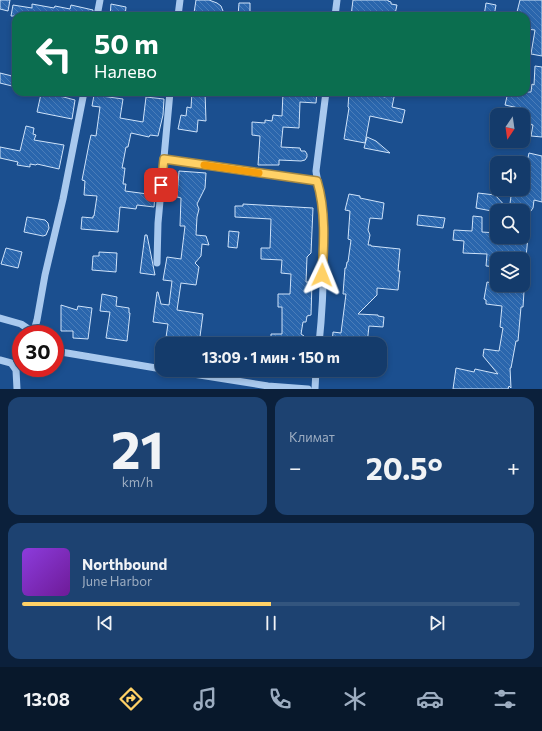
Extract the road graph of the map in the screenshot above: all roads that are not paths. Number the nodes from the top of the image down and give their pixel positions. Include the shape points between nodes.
1 (100, 0) edge
2 (180, 0) edge
3 (337, 0) edge
4 (98, 12) edge
5 (178, 12) edge
6 (336, 12) edge
7 (83, 96) edge
8 (170, 96) edge
9 (325, 96) edge
10 (164, 159) junction
11 (317, 181) junction
12 (157, 263) dead end
13 (0, 318) edge
14 (37, 320) junction
15 (20, 324) joint
16 (35, 325) edge
17 (319, 337) edge
18 (64, 353) edge
19 (0, 360) edge
20 (155, 368) edge
21 (212, 377) edge
22 (315, 377) edge
23 (17, 389) edge
24 (308, 389) edge
25 (314, 389) edge

1 - 4 street
2 - 5 street
3 - 6 street
7 - 14 street
8 - 10 street
9 - 11 street
10 - 11 street
10 - 12 street
11 - 17 street via 324,245
13 - 15 street
14 - 15 street
14 - 16 street
18 - 20 street
19 - 23 street via 11,363 16,370
21 - 24 street
22 - 25 street

